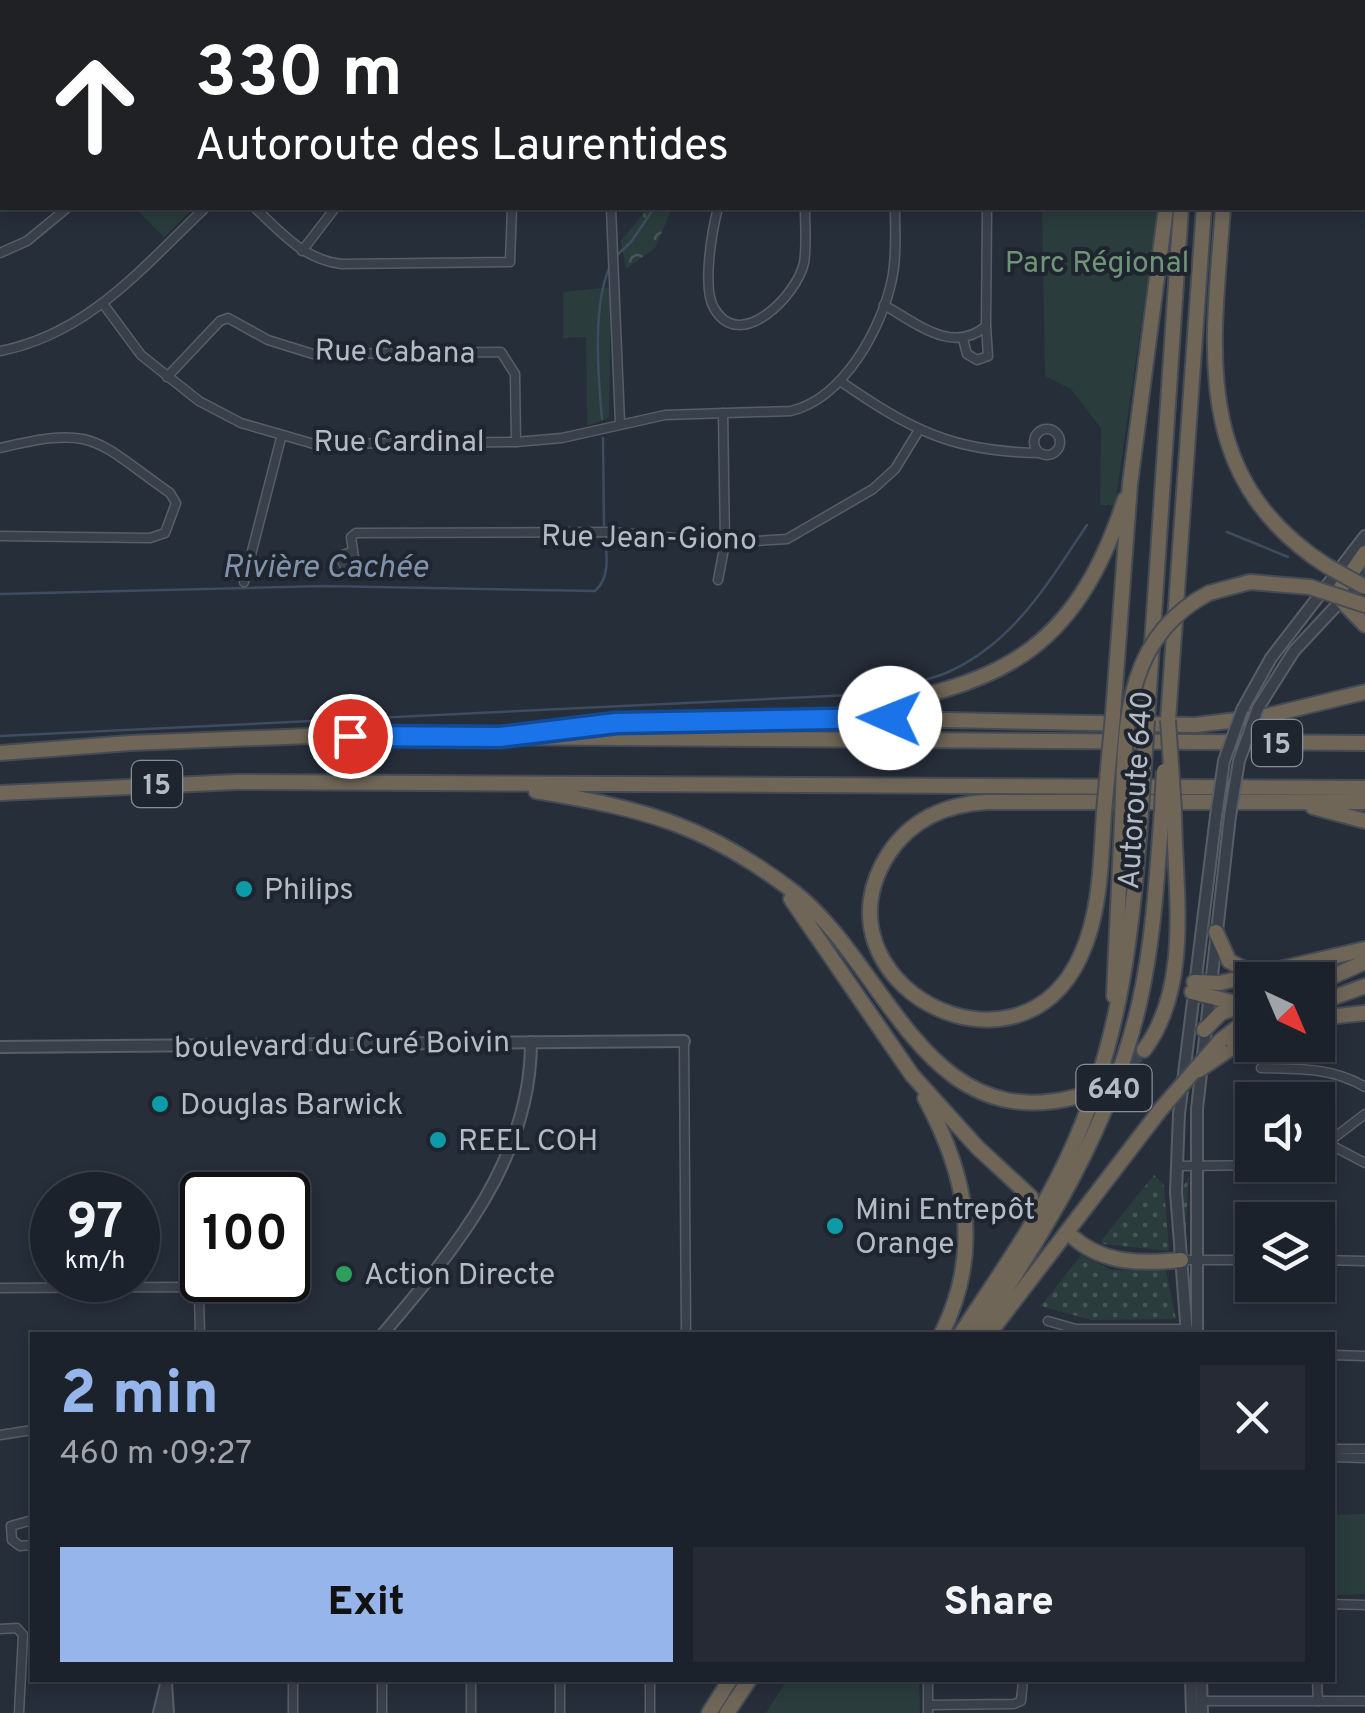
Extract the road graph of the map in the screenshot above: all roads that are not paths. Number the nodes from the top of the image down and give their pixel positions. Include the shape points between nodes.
1 (64, 210) edge
2 (202, 210) edge
3 (257, 210) edge
4 (333, 210) edge
5 (512, 210) edge
6 (611, 210) edge
7 (717, 210) edge
8 (805, 210) edge
9 (896, 210) edge
10 (987, 210) edge
11 (1166, 210) edge
12 (1181, 210) edge
13 (1204, 210) edge
14 (1223, 210) edge
15 (302, 250) junction
16 (0, 253) edge
17 (104, 306) junction
18 (884, 306) junction
19 (986, 326) junction
20 (963, 339) junction
21 (0, 351) edge
22 (167, 377) junction
23 (840, 381) junction
24 (722, 412) junction
25 (620, 424) junction
26 (920, 430) junction
27 (282, 438) junction
28 (516, 442) junction
29 (0, 448) edge
30 (1040, 453) dead end
31 (1130, 484) junction
32 (0, 536) edge
33 (1365, 536) edge
34 (725, 543) junction
35 (350, 552) dead end
36 (1365, 553) edge
37 (1365, 575) edge
38 (718, 580) dead end
39 (244, 582) dead end
40 (1365, 587) edge
41 (1339, 602) junction
42 (1365, 605) edge
43 (1365, 625) edge
44 (1365, 692) edge
45 (1365, 704) edge
46 (798, 717) junction
47 (500, 737) junction
48 (1188, 742) junction
49 (1365, 743) edge
50 (0, 753) edge
51 (495, 784) junction
52 (1365, 788) edge
53 (0, 794) edge
54 (1292, 802) junction
55 (1365, 802) edge
56 (1168, 810) junction
57 (1365, 822) edge
58 (774, 879) junction
59 (1216, 932) junction
60 (1365, 948) edge
61 (1308, 962) edge
62 (1365, 962) edge
63 (1235, 964) edge
64 (1335, 975) edge
65 (1235, 981) edge
66 (1365, 986) edge
67 (1193, 987) junction
68 (1210, 989) junction
69 (1335, 997) edge
70 (1235, 1006) edge
71 (1365, 1013) edge
72 (1235, 1014) edge
73 (1335, 1016) edge
74 (1204, 1030) junction
75 (1235, 1033) edge
76 (1112, 1036) junction
77 (684, 1041) joint
78 (531, 1042) junction
79 (0, 1047) edge
80 (1144, 1050) tunnel mouth
81 (1261, 1068) dead end
82 (912, 1075) junction
83 (1365, 1087) edge
84 (1075, 1097) tunnel mouth
85 (1365, 1114) edge
86 (1335, 1139) edge
87 (1335, 1147) edge
88 (1365, 1163) edge
89 (1235, 1165) edge
90 (1177, 1166) junction
91 (1195, 1166) junction
92 (1031, 1197) dead end
93 (1074, 1238) dead end
94 (1188, 1260) junction
95 (1235, 1260) edge
96 (1335, 1260) edge
97 (1365, 1261) edge
98 (0, 1288) edge
99 (1048, 1321) dead end
100 (200, 1332) edge
101 (385, 1332) edge
102 (686, 1332) edge
103 (942, 1332) edge
104 (962, 1332) edge
105 (978, 1332) edge
106 (990, 1332) edge
107 (1192, 1332) edge
108 (1335, 1356) edge
109 (1365, 1356) edge
110 (30, 1430) edge
111 (0, 1435) edge
112 (1365, 1449) edge
113 (1335, 1450) edge
114 (1349, 1453) junction
115 (1335, 1456) edge
116 (1365, 1458) edge
117 (30, 1521) edge
118 (30, 1545) edge
119 (1335, 1604) edge
120 (1365, 1605) edge
121 (0, 1629) edge
122 (166, 1682) edge
123 (166, 1682) edge
124 (293, 1682) edge
125 (382, 1682) edge
126 (471, 1682) edge
127 (560, 1682) edge
128 (650, 1682) edge
129 (729, 1682) edge
130 (747, 1682) edge
131 (928, 1682) edge
132 (1023, 1682) edge
133 (1191, 1682) edge
134 (1201, 1682) edge
135 (1317, 1682) edge
136 (1318, 1701) junction
137 (1365, 1701) edge
138 (1197, 1707) edge
139 (928, 1709) edge
140 (19, 1713) edge
141 (159, 1713) edge
142 (168, 1713) edge
143 (293, 1713) edge
144 (382, 1713) edge
145 (471, 1713) edge
146 (560, 1713) edge
147 (650, 1713) edge
148 (708, 1713) edge
149 (727, 1713) edge

1 - 16 street via 27,241
2 - 17 street
3 - 15 street
4 - 15 street
5 - 15 street via 510,262 342,264 320,262
6 - 25 street
7 - 8 street via 710,237 710,301 728,320 749,322 766,318 794,287 803,265
9 - 18 street
10 - 19 street
11 - 31 highway
12 - 76 highway, Autoroute 640 / 640, bridge via 1131,937
13 - 56 highway, Autoroute 640, bridge via 1168,720
14 - 40 highway, bridge via 1213,368 1224,434 1264,510 1327,566
17 - 21 street via 52,336
17 - 22 street, Rue Cardinal
18 - 20 street via 929,332
18 - 23 street
19 - 20 street
19 - 20 street via 988,356 977,360 967,354
22 - 27 street, Rue Cardinal via 241,423
22 - 28 street, Rue Cabana via 228,318 314,354 501,352 515,374
23 - 24 street, Rue Cardinal via 797,410
23 - 26 street
24 - 25 street, Rue Cardinal
24 - 34 street
25 - 28 street, Rue Cardinal
26 - 30 street via 954,445
26 - 34 street, Rue Jean-Giono via 895,469 873,488 787,539
27 - 28 street, Rue Cardinal via 314,444
27 - 39 street
29 - 32 street via 58,434 95,441 176,503 165,534 150,538
31 - 46 highway via 1088,585 1056,626 1018,658 940,694
31 - 54 highway, bridge via 1113,715 1104,812 1087,939 1073,970 1046,1000 1010,1016 968,1019 934,1009 894,976 874,928 876,883 901,838 943,810 987,802
33 - 67 street, bridge via 1271,658 1242,710 1224,762
34 - 35 street, Rue Jean-Giono via 612,532 356,533
34 - 38 street
36 - 41 highway via 1337,591
37 - 41 street
41 - 43 highway
41 - 59 street, bridge via 1288,658 1258,708 1239,761
42 - 76 highway, bridge via 1310,587 1250,582 1209,593 1166,623 1137,670 1128,708
44 - 46 highway via 1273,715 1195,725
45 - 48 highway
46 - 47 highway via 616,723
47 - 48 highway, 15
47 - 50 highway, 15 via 210,738
48 - 49 highway, 15
51 - 52 highway, 15
51 - 53 highway, 15 via 182,783
51 - 58 highway via 652,813 722,844
54 - 55 highway
54 - 57 highway
56 - 80 highway via 1172,988
56 - 105 highway, Autoroute 640 / 640 via 1148,958 1112,1095 1072,1184
58 - 82 highway via 819,934
58 - 84 highway via 818,915 920,1045 958,1079 1018,1103
59 - 63 highway
59 - 68 street
60 - 61 highway
62 - 64 highway
65 - 68 highway
66 - 69 highway
67 - 68 highway
67 - 90 street
68 - 70 highway
68 - 74 street
71 - 73 highway
72 - 74 highway via 1222,1013
74 - 91 street
75 - 106 highway, bridge via 1185,1078
76 - 104 highway, Autoroute 640 / 640 via 1057,1180
77 - 78 street, boulevard du Curé Boivin
77 - 102 street
78 - 79 street, boulevard du Curé Boivin
78 - 101 street via 518,1122 490,1192 452,1252
81 - 83 street via 1316,1069
82 - 92 highway
82 - 103 highway via 946,1139 965,1200 965,1261
85 - 86 street
87 - 88 street
89 - 91 street
90 - 91 street
90 - 94 street
91 - 94 street
93 - 94 highway via 1114,1260
94 - 95 street
94 - 107 street
96 - 97 street
98 - 100 street via 185,1286 199,1295
99 - 107 street via 1076,1330
108 - 109 street
110 - 111 street
112 - 114 street
113 - 114 street
114 - 115 street
114 - 116 street
117 - 118 street via 11,1526 12,1540
119 - 120 street
121 - 140 street via 18,1628 23,1635
122 - 141 street
123 - 142 street
124 - 143 street
125 - 144 street
126 - 145 street
127 - 146 street
128 - 147 street
129 - 148 highway
130 - 149 highway
131 - 139 street
132 - 139 street via 1021,1701 1014,1704
133 - 138 street
134 - 138 street
135 - 136 street
136 - 137 street
136 - 138 street

